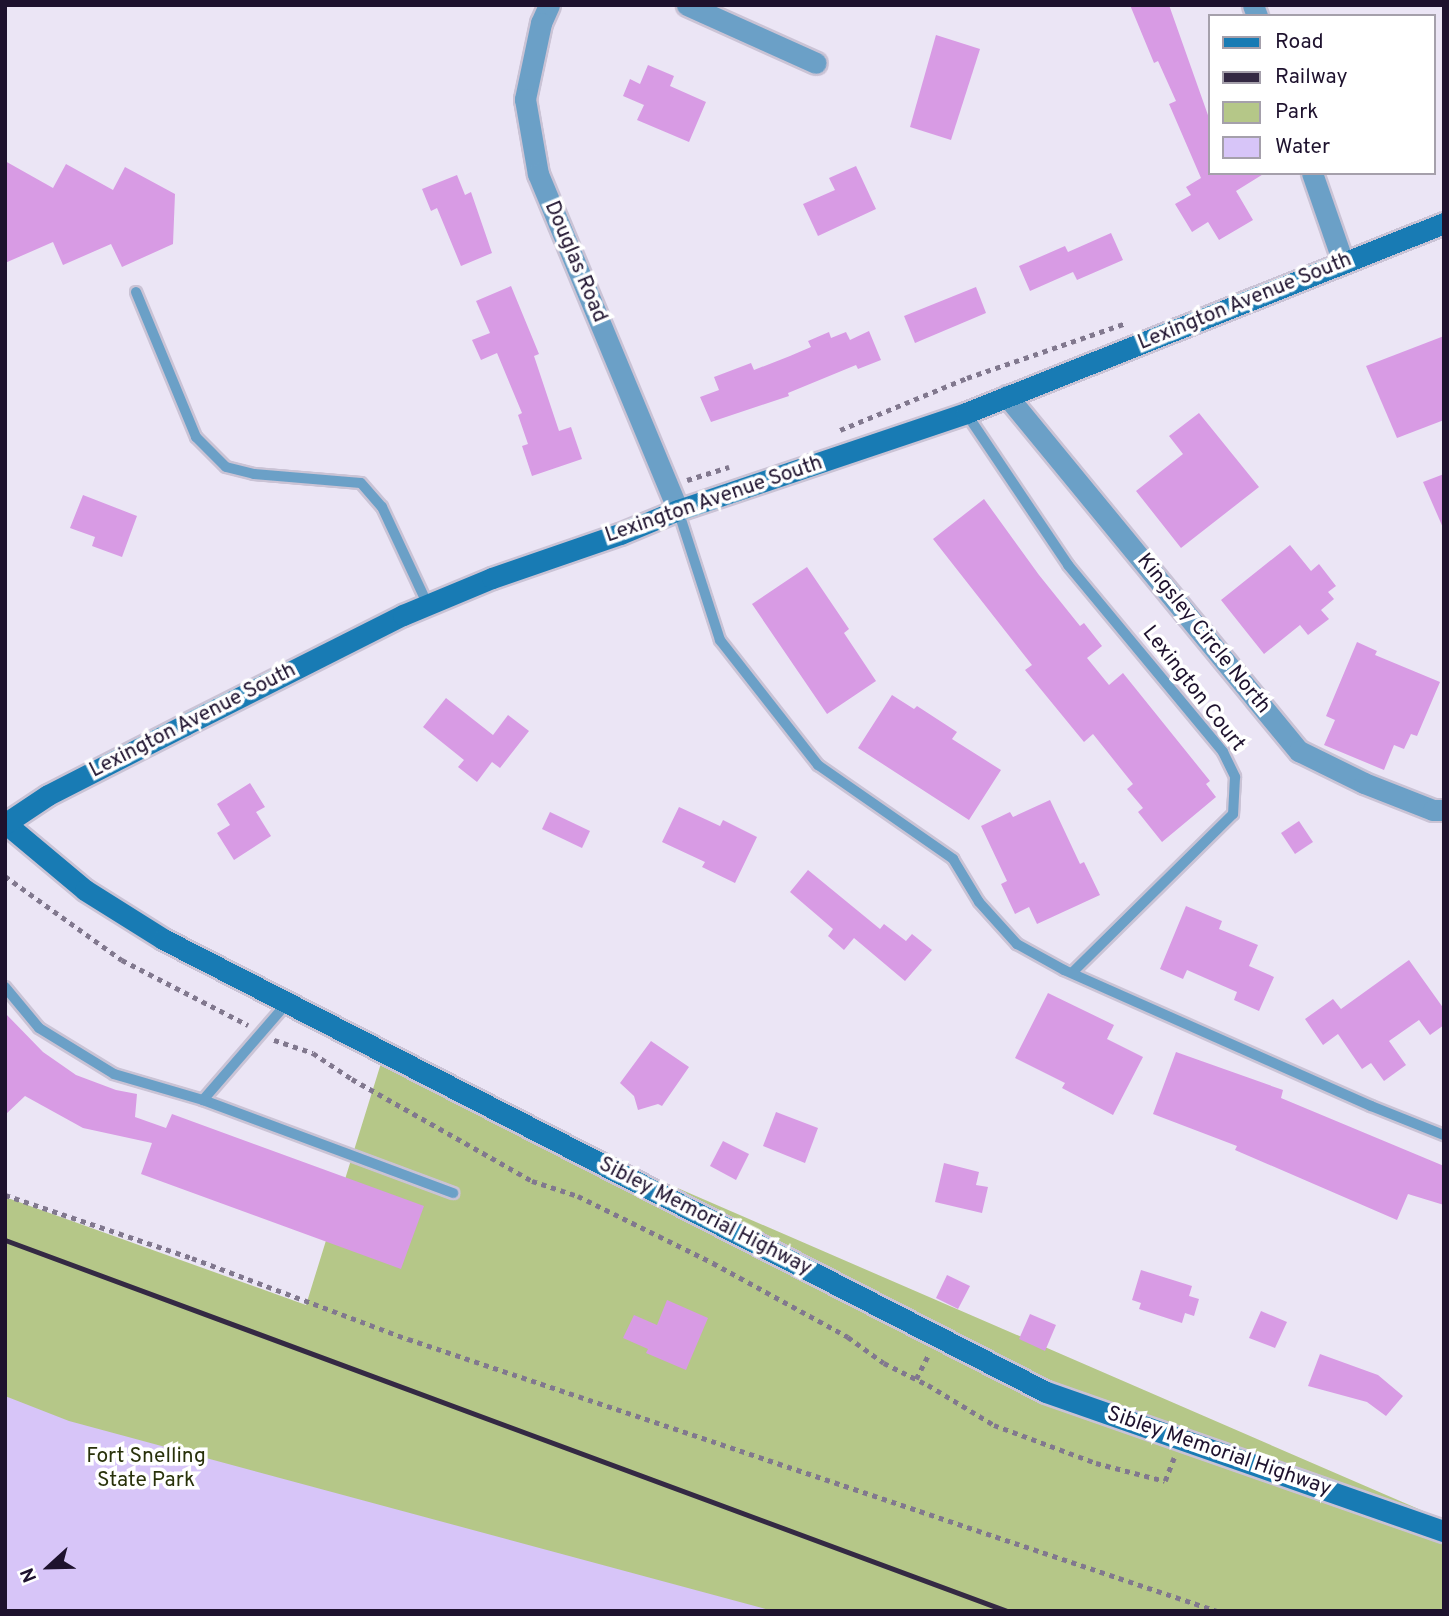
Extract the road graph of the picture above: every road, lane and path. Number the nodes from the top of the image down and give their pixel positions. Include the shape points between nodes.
1 (549, 5) edge
2 (687, 5) edge
3 (816, 63) dead end
4 (1313, 175) edge
5 (1444, 223) edge
6 (1343, 262) junction
7 (136, 292) dead end
8 (1135, 321) dead end
9 (1007, 396) junction
10 (966, 414) junction
11 (834, 432) dead end
12 (736, 465) dead end
13 (668, 486) junction
14 (678, 510) junction
15 (428, 605) junction
16 (1444, 810) edge
17 (6, 823) edge
18 (5, 876) edge
19 (1072, 973) junction
20 (5, 987) edge
21 (287, 1003) junction
22 (261, 1034) junction
23 (203, 1100) junction
24 (1444, 1135) edge
25 (453, 1193) dead end
26 (5, 1195) edge
27 (1165, 1481) dead end
28 (1444, 1531) edge
29 (1217, 1611) edge

1 - 13 street, Douglas Road via 525,99 538,174
2 - 3 street
4 - 6 street
5 - 6 main road, Lexington Avenue South
6 - 9 main road, Lexington Avenue South
7 - 15 lane via 196,437 226,467 361,484 382,507
8 - 11 path via 967,377
9 - 10 main road, Lexington Avenue South
9 - 16 street, Kingsley Circle North via 1299,751 1364,783 1433,810
10 - 14 main road, Lexington Avenue South
10 - 19 lane, Lexington Court via 1068,565 1223,752 1235,777 1233,814
12 - 13 path
13 - 14 street, Douglas Road
14 - 15 main road, Lexington Avenue South
14 - 19 lane via 720,640 818,765 953,859 979,902 1017,944
15 - 17 main road, Lexington Avenue South via 48,795
17 - 21 main road, Sibley Memorial Highway via 85,890 163,939
18 - 22 path via 122,960
19 - 24 lane
20 - 23 lane via 39,1028 114,1074
21 - 22 lane
21 - 28 main road, Sibley Memorial Highway via 1046,1392
22 - 23 lane
22 - 27 path via 313,1053 532,1181 578,1196 713,1263 994,1425 1096,1463
23 - 25 lane
26 - 29 path via 192,1258 408,1339

